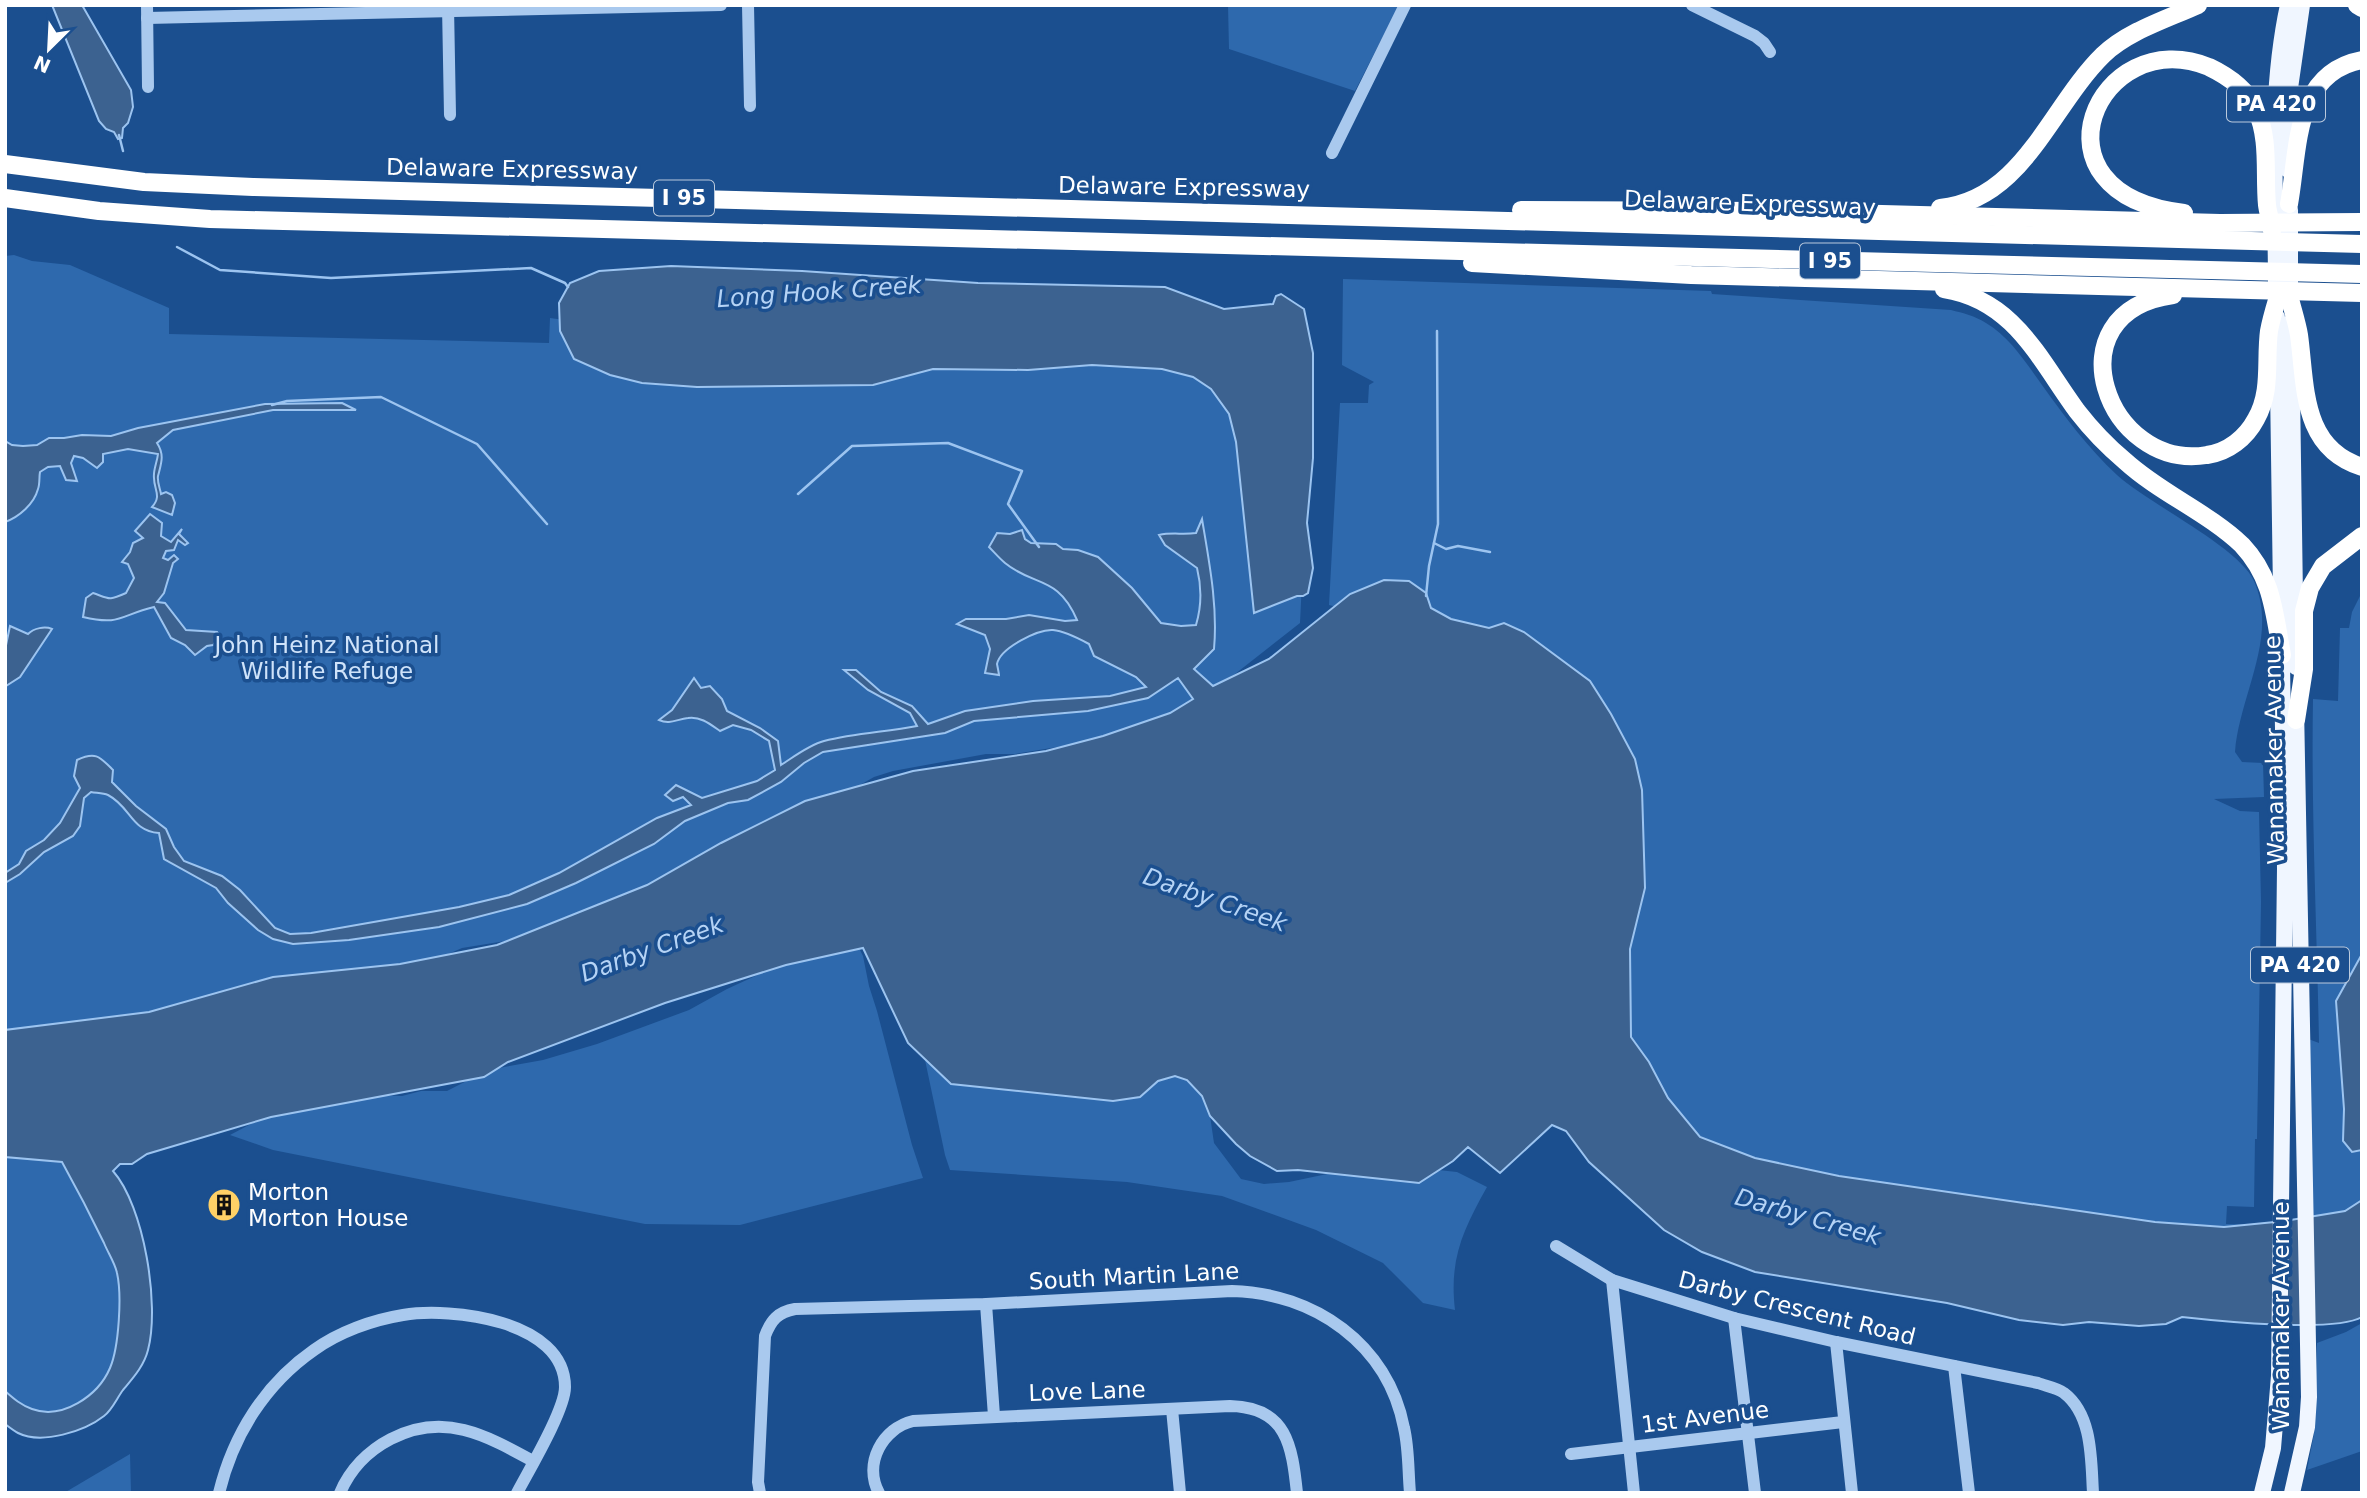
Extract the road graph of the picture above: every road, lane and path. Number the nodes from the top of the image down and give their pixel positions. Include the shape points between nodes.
1 (721, 5) edge
2 (748, 5) edge
3 (1405, 5) edge
4 (1692, 5) edge
5 (2198, 5) edge
6 (2288, 5) edge
7 (2302, 5) edge
8 (2357, 5) edge
9 (448, 8) edge
10 (2362, 8) edge
11 (147, 11) edge
12 (1770, 52) dead end
13 (2362, 60) edge
14 (148, 87) dead end
15 (750, 106) dead end
16 (450, 116) dead end
17 (1332, 153) dead end
18 (5, 164) edge
19 (5, 198) edge
20 (2277, 204) junction
21 (1881, 214) junction
22 (1364, 216) junction
23 (2249, 222) junction
24 (2362, 224) edge
25 (2362, 244) edge
26 (1298, 248) junction
27 (2276, 251) joint
28 (2362, 274) edge
29 (1868, 280) junction
30 (2244, 290) junction
31 (2362, 294) edge
32 (2283, 299) junction
33 (2362, 467) edge
34 (2362, 536) edge
35 (2282, 655) junction
36 (2296, 720) junction
37 (1556, 1246) dead end
38 (1612, 1280) junction
39 (986, 1304) junction
40 (1734, 1318) junction
41 (1836, 1342) junction
42 (1954, 1366) junction
43 (1172, 1409) junction
44 (994, 1416) junction
45 (1843, 1422) junction
46 (1748, 1433) junction
47 (1629, 1447) junction
48 (1571, 1454) dead end
49 (533, 1461) junction
50 (219, 1493) edge
51 (340, 1493) edge
52 (517, 1493) edge
53 (760, 1493) edge
54 (879, 1493) edge
55 (1180, 1493) edge
56 (1297, 1493) edge
57 (1410, 1493) edge
58 (1634, 1493) edge
59 (1755, 1493) edge
60 (1852, 1493) edge
61 (1969, 1493) edge
62 (2093, 1493) edge
63 (2262, 1493) edge
64 (2292, 1493) edge

1 - 9 street
2 - 15 street
3 - 17 street
4 - 12 street via 1755,36
5 - 21 highway via 2108,51 2019,165 1993,190 1951,207
6 - 20 main road, Wanamaker Avenue / PA 420 via 2277,88
7 - 20 main road, Wanamaker Avenue / PA 420
8 - 10 highway
9 - 11 street
9 - 16 street
11 - 14 street
13 - 20 highway via 2330,73 2316,87
18 - 22 highway, Delaware Expressway / I 95 via 180,184
19 - 26 highway, I 95 via 99,211 223,219
20 - 23 highway via 2260,121 2249,99 2231,80 2210,68 2178,61 2146,65 2115,82 2097,106 2091,139 2097,165 2112,187 2155,208
20 - 27 highway
20 - 32 main road, Wanamaker Avenue / PA 420
21 - 22 highway via 1482,210
21 - 23 highway
22 - 25 highway, Delaware Expressway / I 95
23 - 24 highway
26 - 28 highway, I 95
26 - 29 highway via 1553,269
27 - 32 main road, Wanamaker Avenue / PA 420
29 - 30 highway
29 - 35 highway via 1958,292 1988,304 2011,321 2078,412 2114,452 2249,553 2269,587
30 - 31 highway
30 - 32 highway via 2148,300 2127,312 2113,329 2103,355 2105,387 2124,422 2146,442 2177,454 2199,456 2220,452 2241,438 2255,421 2266,391 2269,332
32 - 33 highway via 2299,335 2314,424 2335,453
32 - 35 main road, Wanamaker Avenue / PA 420
32 - 36 main road, Wanamaker Avenue / PA 420
34 - 36 highway via 2323,566 2310,588 2304,611 2304,669
35 - 63 main road, Wanamaker Avenue / PA 420 via 2285,905 2280,1336 2277,1420
36 - 64 main road, Wanamaker Avenue / PA 420 via 2309,1397
37 - 38 street, Darby Crescent Road
38 - 40 street, Darby Crescent Road
38 - 47 street
39 - 44 street
39 - 53 street, South Martin Lane via 795,1309 776,1316 764,1342
39 - 57 street, South Martin Lane via 1232,1292 1271,1296 1310,1308 1350,1334 1388,1382 1404,1428
40 - 41 street, Darby Crescent Road
40 - 46 street
41 - 42 street, Darby Crescent Road
41 - 45 street
42 - 61 street
42 - 62 street, Darby Crescent Road via 2064,1392 2080,1411 2089,1438
43 - 44 street, Love Lane
43 - 55 street
43 - 56 street, Love Lane via 1243,1406 1269,1416 1289,1443
44 - 54 street, Love Lane via 898,1425 877,1452 874,1480
45 - 46 street, 1st Avenue
45 - 60 street
46 - 47 street, 1st Avenue
46 - 59 street
47 - 48 street, 1st Avenue
47 - 58 street
49 - 50 street via 565,1389 562,1368 547,1347 527,1333 497,1322 450,1314 404,1315 332,1339 280,1378 239,1436
49 - 51 street via 462,1430 423,1429 376,1447 352,1470
49 - 52 street

